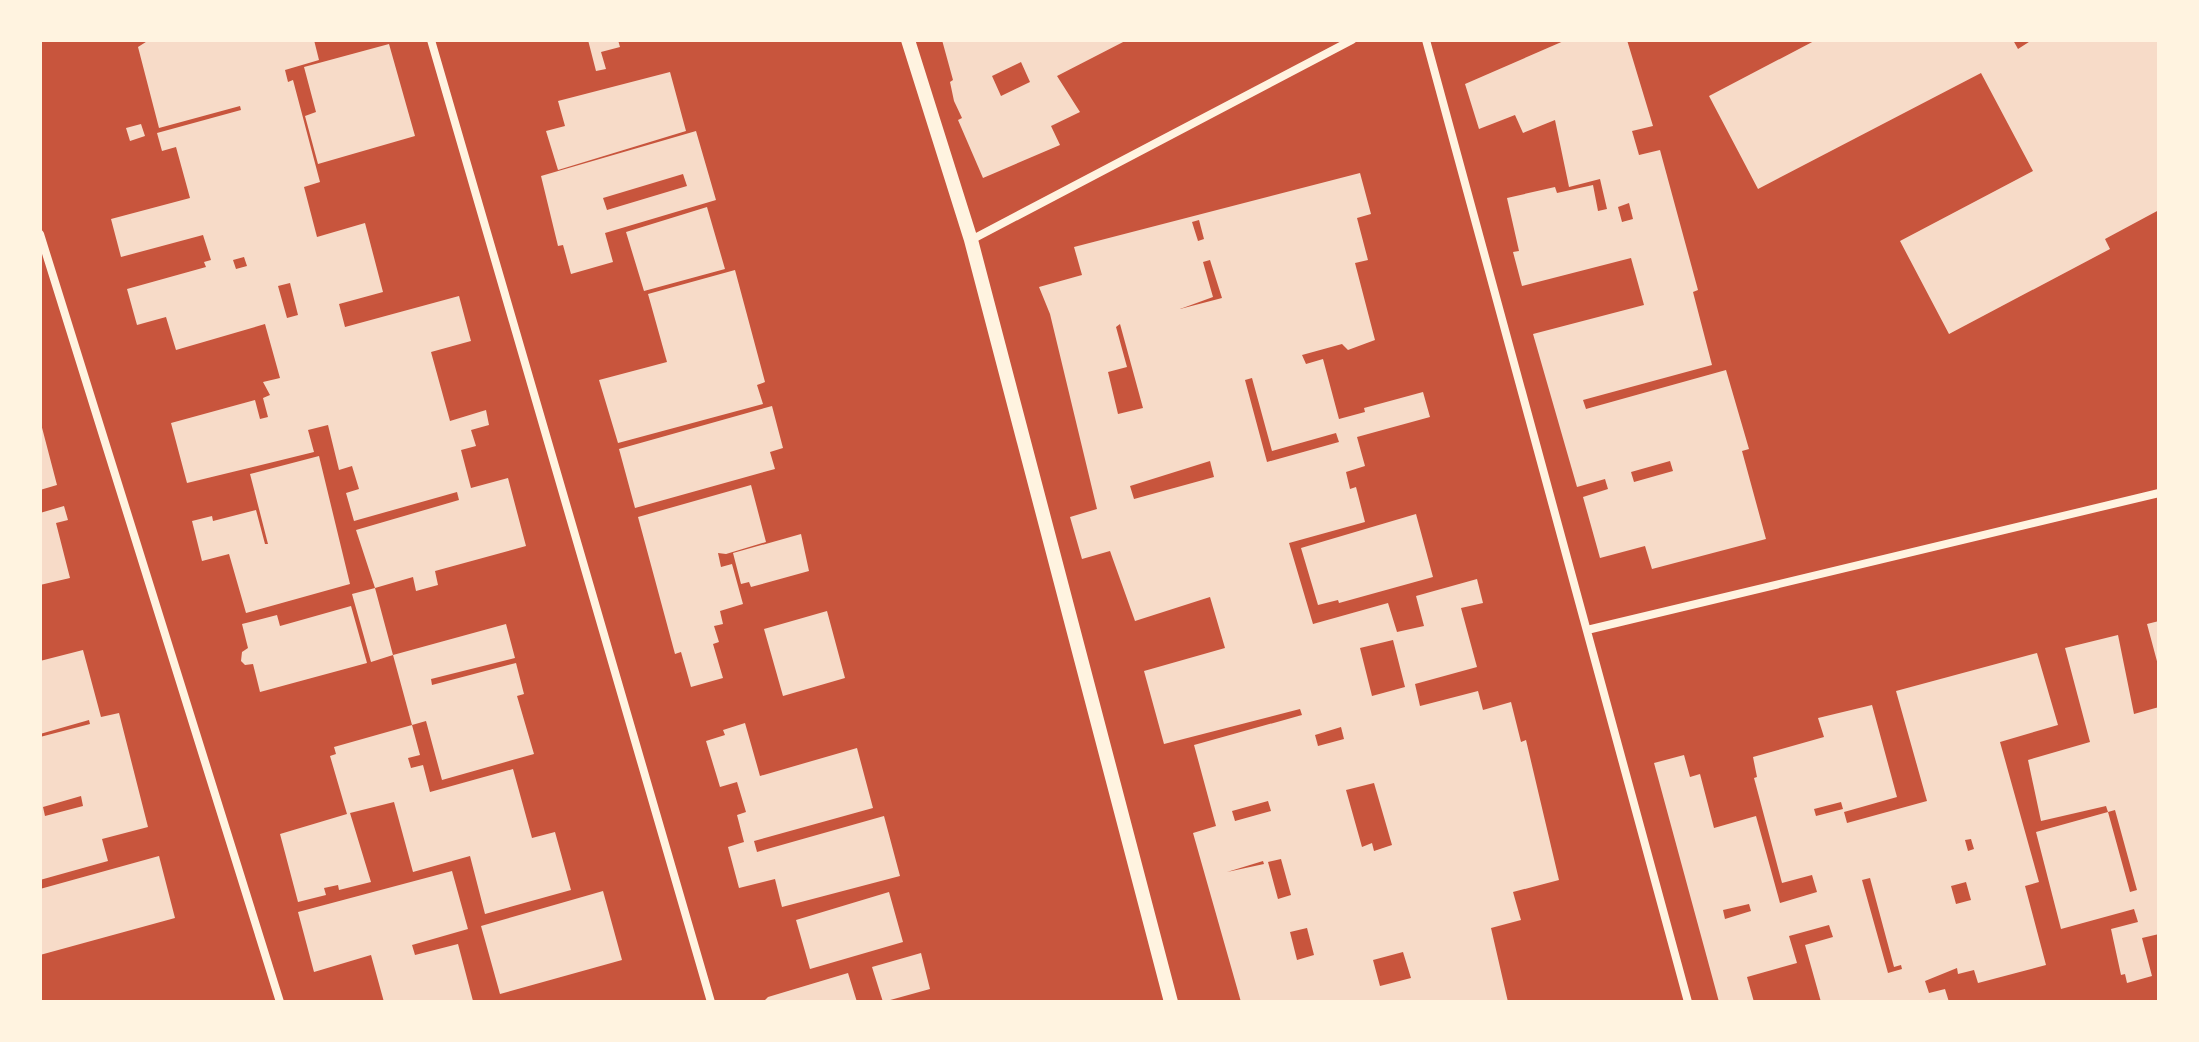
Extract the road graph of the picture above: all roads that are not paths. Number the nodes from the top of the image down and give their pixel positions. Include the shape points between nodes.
1 (431, 40) edge
2 (908, 40) edge
3 (1352, 40) edge
4 (1426, 40) edge
5 (40, 234) edge
6 (971, 240) junction
7 (2159, 493) edge
8 (1587, 630) junction
9 (280, 1002) edge
10 (711, 1002) edge
11 (1171, 1002) edge
12 (1688, 1002) edge

1 - 10 street
2 - 6 street
3 - 6 street
4 - 8 street
5 - 9 street
6 - 11 street
7 - 8 street
8 - 12 street

